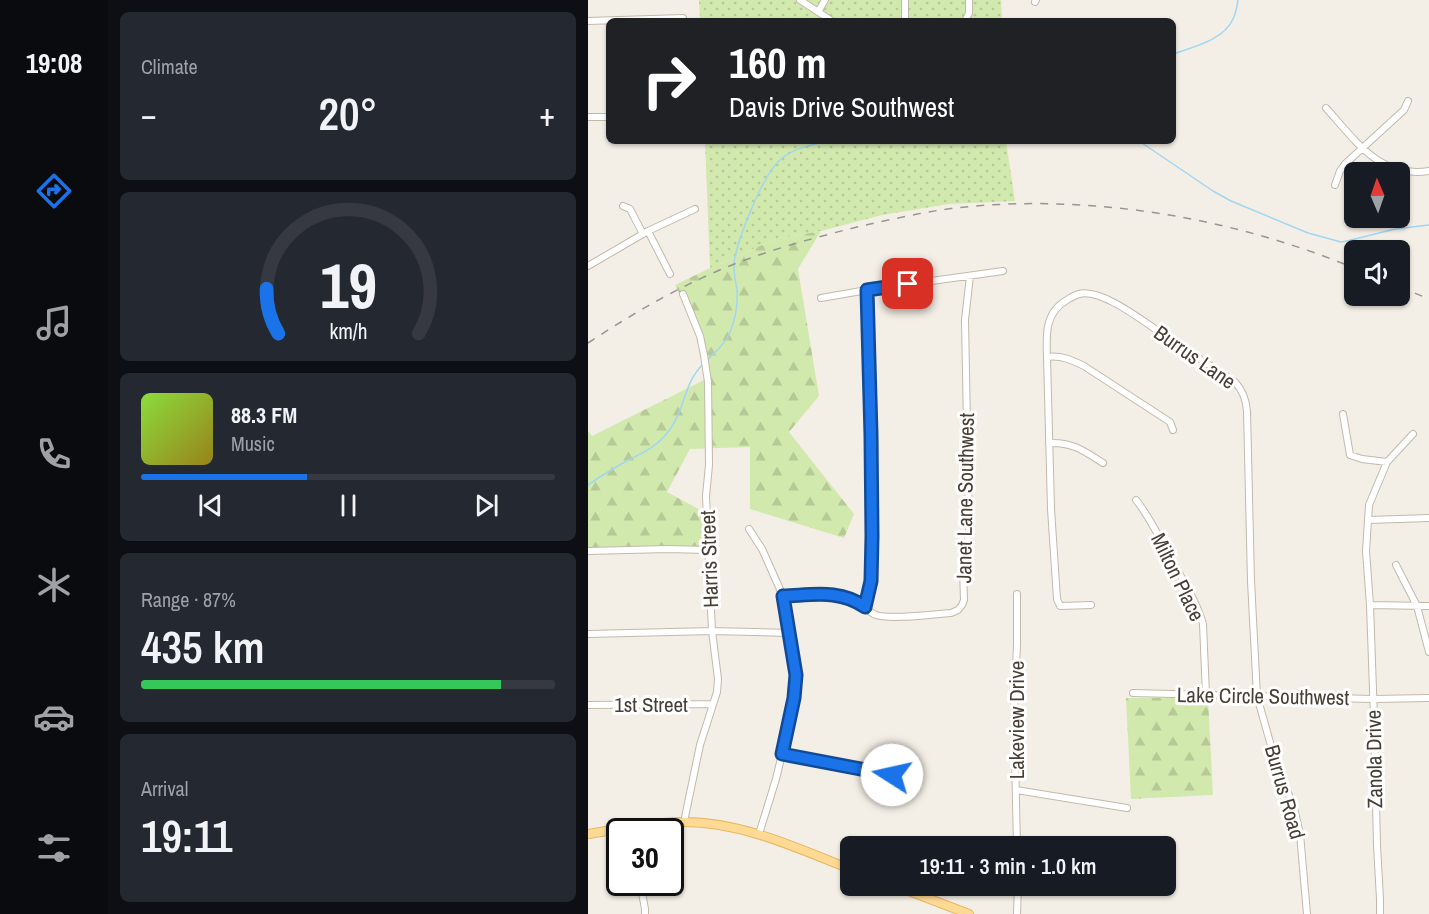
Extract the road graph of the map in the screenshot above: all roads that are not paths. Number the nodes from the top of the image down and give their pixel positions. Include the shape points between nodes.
1 (800, 0) edge
2 (825, 0) edge
3 (905, 0) edge
4 (969, 0) edge
5 (818, 12) junction
6 (827, 18) edge
7 (906, 18) edge
8 (966, 18) edge
9 (606, 20) edge
10 (588, 21) edge
11 (1408, 101) dead end
12 (1326, 108) dead end
13 (588, 117) edge
14 (606, 117) edge
15 (1362, 148) junction
16 (1429, 171) edge
17 (1335, 185) dead end
18 (623, 206) dead end
19 (695, 209) dead end
20 (646, 232) junction
21 (588, 266) edge
22 (1003, 271) dead end
23 (670, 274) dead end
24 (970, 276) junction
25 (867, 290) junction
26 (683, 294) dead end
27 (821, 298) dead end
28 (1047, 357) junction
29 (1343, 414) dead end
30 (1173, 430) dead end
31 (1413, 434) dead end
32 (1049, 442) junction
33 (1387, 462) junction
34 (1103, 463) dead end
35 (1136, 500) dead end
36 (1429, 518) edge
37 (1368, 520) junction
38 (749, 530) dead end
39 (708, 550) junction
40 (588, 551) edge
41 (1396, 565) dead end
42 (1017, 594) dead end
43 (783, 596) junction
44 (1091, 605) dead end
45 (1370, 605) junction
46 (1417, 606) junction
47 (1429, 606) edge
48 (865, 607) junction
49 (712, 632) junction
50 (790, 633) junction
51 (588, 634) edge
52 (1429, 652) edge
53 (1133, 693) dead end
54 (1206, 695) junction
55 (1257, 696) junction
56 (1429, 698) edge
57 (1373, 699) junction
58 (713, 704) junction
59 (588, 705) edge
60 (782, 754) junction
61 (892, 775) dead end
62 (1016, 790) junction
63 (1127, 808) dead end
64 (684, 822) joint
65 (606, 832) edge
66 (588, 834) edge
67 (759, 834) junction
68 (1017, 836) edge
69 (840, 865) edge
70 (643, 896) edge
71 (922, 896) edge
72 (1018, 896) edge
73 (645, 914) edge
74 (969, 914) edge
75 (1017, 914) edge
76 (1307, 914) edge
77 (1380, 914) edge

1 - 5 street
2 - 5 street
3 - 7 street
4 - 8 street
5 - 6 street
9 - 10 street
11 - 15 street via 1404,110
12 - 15 street
13 - 14 street
15 - 16 street via 1377,161 1398,170
15 - 17 street via 1342,167
18 - 20 street via 630,208
19 - 20 street
20 - 21 street
20 - 23 street
22 - 24 street
24 - 25 street
24 - 48 street, Janet Lane Southwest via 966,320 969,530 963,570 964,600 951,613 875,615
25 - 27 street
25 - 48 street via 872,536 871,581
26 - 39 street, Harris Street via 700,336 708,382
28 - 30 street via 1071,359 1084,366 1170,422
28 - 32 street
28 - 55 street, Burrus Lane via 1048,322 1054,310 1064,301 1088,293 1126,310 1242,389 1247,411
29 - 33 street via 1350,455
31 - 33 street
32 - 34 street via 1076,446
32 - 44 street via 1057,599 1060,606
33 - 37 street, Zanola Drive via 1369,505
35 - 54 street, Milton Place via 1201,616
36 - 37 street
37 - 45 street, Zanola Drive
38 - 43 street
39 - 40 street
39 - 49 street, Harris Street
41 - 46 street
42 - 62 street, Lakeview Drive
43 - 48 street, Janet Lane Southwest via 842,596
43 - 50 street
45 - 46 street
45 - 57 street, Zanola Drive
46 - 47 street
46 - 52 street
49 - 50 street
49 - 51 street
49 - 58 street, Harris Street via 718,679
50 - 60 street via 796,675
53 - 54 street, Lake Circle Southwest
54 - 55 street, Lake Circle Southwest
55 - 57 street, Lake Circle Southwest
55 - 76 street, Burrus Road via 1300,834
56 - 57 street, Lake Circle Southwest
57 - 77 street, Zanola Drive
58 - 59 street, 1st Street
58 - 64 street, Harris Street via 703,732
60 - 61 street
60 - 67 street
62 - 63 street
62 - 68 street, Lakeview Drive
64 - 67 main road
65 - 66 main road
67 - 69 main road
70 - 73 street
71 - 74 main road
72 - 75 street

